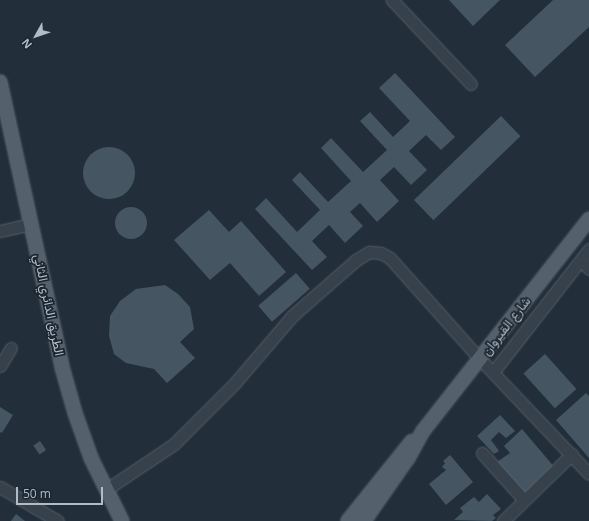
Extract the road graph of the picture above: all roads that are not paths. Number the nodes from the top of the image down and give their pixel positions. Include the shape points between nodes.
1 (392, 0) edge
2 (0, 82) edge
3 (471, 84) dead end
4 (4, 113) edge
5 (589, 219) edge
6 (31, 224) junction
7 (0, 231) edge
8 (589, 249) edge
9 (581, 260) junction
10 (589, 269) edge
11 (11, 348) dead end
12 (480, 359) junction
13 (0, 366) edge
14 (493, 372) junction
15 (423, 431) junction
16 (482, 453) dead end
17 (572, 454) junction
18 (589, 474) edge
19 (0, 487) edge
20 (106, 490) junction
21 (524, 500) junction
22 (58, 521) edge
23 (122, 521) edge
24 (348, 521) edge
25 (364, 521) edge
26 (503, 521) edge

1 - 3 street
2 - 4 main road, الطريق الدائري الثاني
4 - 6 main road, الطريق الدائري الثاني
5 - 12 main road, شارع القيروان
6 - 7 street
6 - 20 main road, الطريق الدائري الثاني via 75,413
8 - 9 street
9 - 10 street
9 - 14 street
11 - 13 street
12 - 14 street
12 - 15 main road, شارع القيروان
12 - 20 street via 390,258 381,253 369,252 356,260 292,316 234,384 174,444
14 - 17 street
15 - 24 main road, شارع القيروان via 397,457
15 - 25 main road, شارع القيروان via 408,458
16 - 21 street
17 - 18 street
17 - 21 street
19 - 22 street
20 - 23 main road, الطريق الدائري الثاني
21 - 26 street

